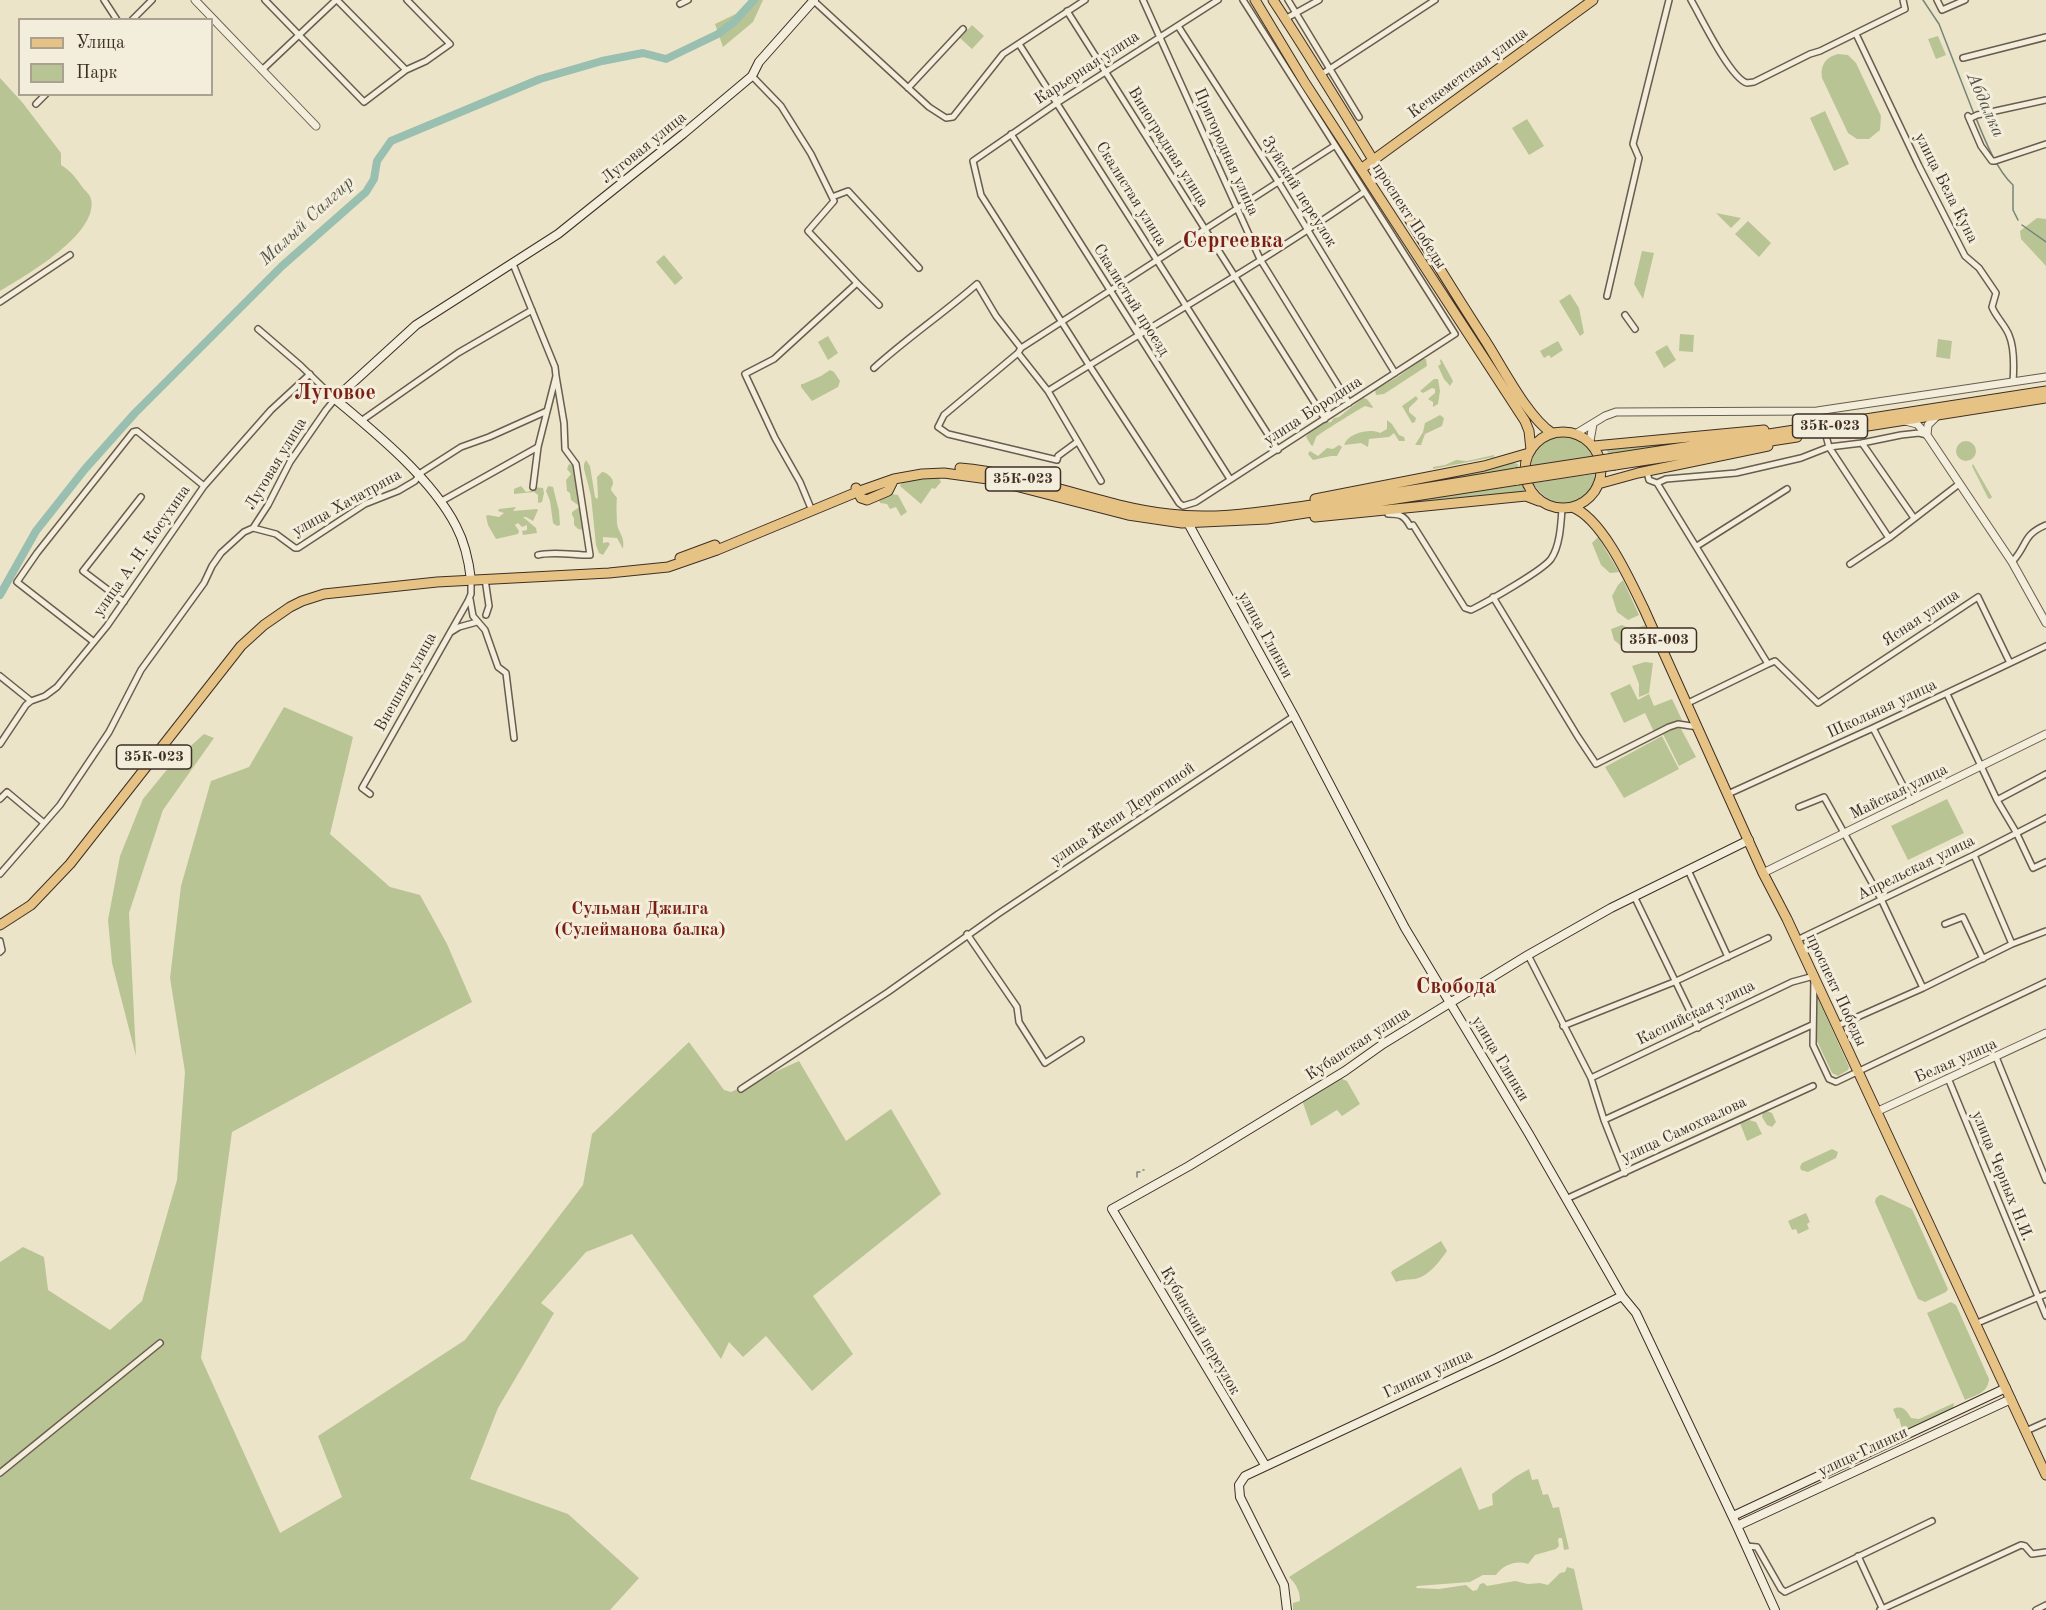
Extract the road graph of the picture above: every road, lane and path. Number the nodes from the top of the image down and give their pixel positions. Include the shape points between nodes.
1 (104, 0) edge
2 (152, 0) edge
3 (195, 0) edge
4 (265, 0) edge
5 (336, 0) edge
6 (407, 0) edge
7 (688, 0) edge
8 (814, 0) edge
9 (1086, 0) edge
10 (1143, 0) edge
11 (1218, 0) edge
12 (1243, 0) edge
13 (1255, 0) edge
14 (1273, 0) edge
15 (1288, 0) edge
16 (1319, 0) edge
17 (1435, 0) edge
18 (1593, 0) edge
19 (1669, 0) edge
20 (1691, 0) edge
21 (1902, 0) edge
22 (1937, 0) edge
23 (1965, 0) edge
24 (680, 4) dead end
25 (1067, 11) junction
26 (1296, 13) junction
27 (116, 18) edge
28 (134, 18) edge
29 (212, 18) edge
30 (213, 19) edge
31 (1285, 19) junction
32 (1178, 26) junction
33 (963, 29) dead end
34 (1856, 34) junction
35 (300, 36) junction
36 (1160, 37) junction
37 (2046, 37) edge
38 (1019, 44) junction
39 (1963, 58) dead end
40 (262, 70) junction
41 (406, 70) junction
42 (1105, 72) junction
43 (1325, 72) junction
44 (752, 76) junction
45 (908, 88) junction
46 (44, 96) edge
47 (2046, 100) edge
48 (1057, 103) junction
49 (36, 104) dead end
50 (1359, 117) dead end
51 (316, 126) dead end
52 (1011, 134) junction
53 (2046, 144) edge
54 (1334, 146) junction
55 (1374, 161) junction
56 (1361, 169) junction
57 (1279, 183) junction
58 (1364, 192) junction
59 (832, 197) junction
60 (1236, 208) junction
61 (1204, 229) junction
62 (1307, 231) junction
63 (1409, 244) junction
64 (1401, 250) junction
65 (70, 255) dead end
66 (1260, 259) junction
67 (1157, 260) junction
68 (513, 264) junction
69 (919, 268) dead end
70 (1234, 276) junction
71 (857, 283) junction
72 (1110, 291) junction
73 (1607, 296) dead end
74 (0, 302) edge
75 (879, 305) dead end
76 (1186, 307) junction
77 (532, 310) junction
78 (1624, 315) dead end
79 (1062, 321) junction
80 (258, 329) dead end
81 (1635, 329) dead end
82 (1138, 336) junction
83 (1020, 350) junction
84 (1089, 366) junction
85 (874, 368) dead end
86 (1395, 373) junction
87 (310, 374) junction
88 (556, 376) junction
89 (2046, 377) edge
90 (2013, 382) junction
91 (1048, 391) junction
92 (2046, 391) edge
93 (2046, 398) edge
94 (335, 399) junction
95 (1349, 403) junction
96 (547, 411) junction
97 (1938, 415) junction
98 (1325, 419) junction
99 (1903, 420) junction
100 (361, 421) junction
101 (1593, 424) junction
102 (1805, 430) junction
103 (1825, 432) junction
104 (1552, 433) junction
105 (1577, 433) junction
106 (1927, 435) junction
107 (1797, 437) junction
108 (1077, 442) junction
109 (1862, 443) junction
110 (1592, 444) junction
111 (538, 447) junction
112 (1829, 447) junction
113 (1278, 450) junction
114 (1530, 451) junction
115 (1615, 461) junction
116 (1647, 472) junction
117 (419, 476) junction
118 (1517, 477) junction
119 (1230, 479) junction
120 (1101, 481) dead end
121 (1657, 483) junction
122 (1959, 484) junction
123 (204, 486) junction
124 (533, 487) dead end
125 (856, 489) junction
126 (1595, 489) junction
127 (1787, 489) dead end
128 (141, 497) dead end
129 (1539, 501) junction
130 (440, 502) junction
131 (810, 506) junction
132 (1567, 508) junction
133 (1275, 510) junction
134 (1366, 513) junction
135 (1300, 514) junction
136 (1914, 518) junction
137 (1593, 521) junction
138 (1188, 523) junction
139 (2046, 525) edge
140 (253, 528) junction
141 (1889, 538) junction
142 (1697, 546) junction
143 (538, 555) dead end
144 (2012, 562) junction
145 (1850, 564) dead end
146 (542, 576) junction
147 (485, 579) junction
148 (471, 580) junction
149 (1493, 597) junction
150 (470, 598) junction
151 (124, 602) junction
152 (486, 615) dead end
153 (477, 622) junction
154 (2046, 623) edge
155 (449, 632) junction
156 (94, 642) junction
157 (2046, 646) edge
158 (2010, 663) junction
159 (1768, 664) junction
160 (0, 676) edge
161 (1947, 694) junction
162 (32, 700) junction
163 (1688, 703) junction
164 (1294, 716) junction
165 (1699, 727) junction
166 (1873, 728) junction
167 (2046, 734) edge
168 (514, 738) dead end
169 (0, 744) edge
170 (1981, 766) junction
171 (2046, 774) edge
172 (370, 794) dead end
173 (1728, 794) junction
174 (0, 800) edge
175 (1997, 800) junction
176 (1911, 801) junction
177 (1799, 807) dead end
178 (2046, 818) edge
179 (44, 823) junction
180 (2016, 832) junction
181 (1844, 834) junction
182 (1749, 840) junction
183 (1974, 855) junction
184 (2046, 862) edge
185 (1688, 870) junction
186 (1764, 873) junction
187 (0, 874) edge
188 (1634, 896) junction
189 (1881, 899) junction
190 (1945, 924) dead end
191 (0, 925) edge
192 (2046, 931) edge
193 (968, 934) junction
194 (1768, 938) dead end
195 (1797, 940) junction
196 (0, 941) edge
197 (2012, 944) junction
198 (0, 952) edge
199 (1528, 956) junction
200 (1728, 957) junction
201 (1983, 960) junction
202 (1814, 976) junction
203 (1674, 982) junction
204 (2046, 982) edge
205 (1923, 988) junction
206 (1449, 1003) junction
207 (1812, 1025) junction
208 (1563, 1026) junction
209 (1837, 1026) junction
210 (1698, 1028) junction
211 (2045, 1037) edge
212 (1081, 1040) dead end
213 (1996, 1057) junction
214 (1857, 1070) junction
215 (1591, 1078) junction
216 (1948, 1078) junction
217 (1813, 1086) dead end
218 (741, 1089) dead end
219 (1876, 1112) junction
220 (1604, 1120) junction
221 (1625, 1173) junction
222 (2046, 1180) edge
223 (1566, 1199) junction
224 (1112, 1209) joint
225 (2046, 1294) edge
226 (1622, 1296) junction
227 (2038, 1298) junction
228 (2046, 1316) edge
229 (1975, 1324) junction
230 (160, 1343) dead end
231 (2006, 1388) junction
232 (2011, 1399) junction
233 (1982, 1400) junction
234 (1986, 1410) junction
235 (2046, 1422) edge
236 (2026, 1431) junction
237 (1265, 1465) junction
238 (0, 1473) edge
239 (2046, 1475) edge
240 (1733, 1516) junction
241 (1932, 1521) dead end
242 (1737, 1526) junction
243 (1746, 1546) junction
244 (2046, 1552) edge
245 (1858, 1556) junction
246 (2046, 1605) edge
247 (1287, 1610) edge
248 (1775, 1610) edge
249 (1882, 1610) edge
250 (2036, 1610) edge

1 - 27 street
2 - 28 street
3 - 29 street
4 - 35 street
5 - 35 street
5 - 41 street
6 - 41 street via 450,44 426,62
7 - 24 street
8 - 44 main road, Луговая улица via 764,55
8 - 45 street
9 - 25 street
10 - 36 street, Пригородная улица
11 - 32 street, Карьерная улица
12 - 54 street
13 - 56 main road, проспект Победы
14 - 31 main road, проспект Победы
15 - 26 street
16 - 26 street
17 - 43 street
18 - 55 main road, Кечкеметская улица
19 - 73 street via 1633,144 1639,158
20 - 34 street via 1739,80 1747,83
21 - 34 street via 1905,9
22 - 23 street via 1942,10
25 - 38 street
25 - 42 street, Виноградная улица
26 - 31 street
26 - 43 street
30 - 40 street
31 - 43 main road, проспект Победы
32 - 36 street, Карьерная улица
32 - 57 street, Зуйский переулок
33 - 45 street
34 - 90 street, улица Бела Куна via 1965,256 1979,268 1996,293 1992,307 2009,333
35 - 40 street
35 - 41 street via 364,102
36 - 42 street, Карьерная улица
36 - 60 street, Пригородная улица
37 - 39 street
38 - 45 street via 1003,54 950,118 933,111
38 - 48 street, Скалистая улица
40 - 51 street
42 - 48 street, Карьерная улица
42 - 61 street, Виноградная улица
43 - 50 street
43 - 55 main road, проспект Победы
44 - 59 street via 781,106
44 - 68 main road, Луговая улица via 558,234
46 - 49 street
47 - 53 street via 1968,116 1991,160
48 - 52 street, Карьерная улица
48 - 67 street, Скалистая улица
52 - 72 street, Скалистый проезд
52 - 79 street, Карьерная улица via 973,161 981,195
54 - 57 street
54 - 58 street
55 - 56 main road, Кечкеметская улица
55 - 104 main road, проспект Победы via 1531,412
56 - 63 main road, проспект Победы
57 - 60 street
57 - 62 street, Зуйский переулок
58 - 62 street
58 - 64 street
59 - 69 street via 849,191
59 - 71 street via 833,204 808,231
60 - 61 street
60 - 66 street, Пригородная улица
61 - 67 street
61 - 70 street, Виноградная улица
62 - 66 street
62 - 86 street, Зуйский переулок
63 - 64 street
63 - 114 main road, проспект Победы via 1525,421
64 - 86 street, улица Бородина via 1455,334
65 - 74 street
66 - 70 street
66 - 95 street, Пригородная улица
67 - 72 street
67 - 76 street, Скалистая улица
68 - 77 street
68 - 94 main road, Луговая улица via 416,325
70 - 76 street
70 - 98 street, Виноградная улица
71 - 75 street
71 - 131 street via 779,355 745,374
72 - 79 street
72 - 82 street, Скалистый проезд
76 - 82 street
76 - 113 street, Скалистая улица
77 - 88 street
77 - 100 street via 458,353
78 - 81 street
79 - 83 street
79 - 84 street
80 - 87 street
82 - 84 street
82 - 119 street, Скалистый проезд
83 - 85 street via 977,284
83 - 91 street
83 - 108 street via 944,415 938,428 948,434 1057,459
84 - 91 street
84 - 119 street, улица Бородина via 1179,503 1183,506 1196,502
86 - 95 street, улица Бородина
87 - 94 street
87 - 123 street, улица А. Н. Косухина via 271,410
88 - 96 street
88 - 143 street via 565,449 576,464 590,555
89 - 90 street
90 - 101 street via 1816,411 1616,412
91 - 108 street
92 - 102 main road, 35К-023
93 - 97 main road, 35К-023
94 - 100 main road
94 - 140 street, Луговая улица via 290,462
95 - 98 street, улица Бородина
96 - 111 street
96 - 117 street, улица Хачатряна via 461,447
97 - 99 main road, 35К-023
97 - 106 street via 1928,425
98 - 113 street, улица Бородина
99 - 103 main road, 35К-023
99 - 106 street via 1917,424
100 - 117 main road
101 - 105 street
101 - 110 street
102 - 110 main road
102 - 115 main road, 35К-023
103 - 107 main road, 35К-023
103 - 112 street
104 - 105 main road
104 - 114 main road
105 - 110 main road
106 - 109 street via 1901,435
106 - 122 street
107 - 115 main road, 35К-023
107 - 116 main road via 1746,452
108 - 120 street
109 - 112 street
109 - 136 street
110 - 126 main road via 1601,464
111 - 124 street
111 - 130 street
112 - 121 street via 1801,458 1736,473
112 - 141 street
113 - 119 street, улица Бородина
114 - 129 main road via 1526,475 1530,491
114 - 133 main road via 1484,466 1296,502
115 - 118 main road, 35К-023, bridge
116 - 121 street via 1649,480
116 - 126 main road
117 - 130 main road
117 - 140 street, улица Хачатряна via 398,491 365,504 298,548 276,534
118 - 133 main road, 35К-023
118 - 135 main road, 35К-023
121 - 142 street
122 - 136 street
122 - 144 street
123 - 151 street, улица А. Н. Косухина
123 - 156 street via 137,431 133,432 37,553 17,582
125 - 131 main road, 35К-023
125 - 133 main road, 35К-023 via 908,470 939,467 995,473 1170,514 1206,516
125 - 138 main road, 35К-023 via 933,473 967,475 1128,515
125 - 146 main road, 35К-023 via 717,550 668,567
126 - 132 main road via 1585,501
126 - 137 main road via 1590,506
127 - 142 street
128 - 151 street via 82,571
129 - 132 main road
129 - 134 main road via 1526,496
130 - 148 main road via 460,536
131 - 146 main road, 35К-023 via 680,558
132 - 137 main road, проспект Победы via 1582,511
132 - 149 street via 1550,560
134 - 135 main road via 1317,517
134 - 149 street via 1405,517 1465,608 1471,610
135 - 138 main road, 35К-023
136 - 141 street
137 - 163 main road, проспект Победы / 35К-003 via 1629,578
138 - 164 main road, улица Глинки
139 - 144 street via 2028,535 2021,553
140 - 179 street, Луговая улица via 221,553 141,670 81,775
141 - 145 street
142 - 159 street
144 - 154 street
146 - 147 main road, 35К-023
147 - 148 main road, 35К-023
147 - 152 street via 489,606
148 - 150 street, Внешняя улица
148 - 191 main road, 35К-023 via 324,594 302,601 264,625 223,668 70,864 31,905
149 - 165 street via 1596,764 1669,727
150 - 153 street
150 - 155 street, Внешняя улица
151 - 156 street, улица А. Н. Косухина
153 - 155 street
153 - 168 street via 485,630 498,667 506,674
155 - 172 street, Внешняя улица via 362,788
156 - 162 street, улица А. Н. Косухина via 57,687
157 - 158 street, Школьная улица
158 - 159 street, Ясная улица via 1977,597 1818,703 1776,661
158 - 161 street, Школьная улица
159 - 163 street
160 - 162 street
161 - 166 street, Школьная улица
161 - 170 street
162 - 169 street, улица А. Н. Косухина
163 - 165 main road, проспект Победы / 35К-003
164 - 193 street, улица Жени Дерюгиной
164 - 206 main road, улица Глинки via 1385,893
165 - 173 main road, проспект Победы / 35К-003
166 - 173 street, Школьная улица
166 - 176 street
167 - 170 street, Майская улица
170 - 175 street
170 - 176 street, Майская улица
171 - 175 street
173 - 182 main road, проспект Победы / 35К-003
174 - 179 street via 7,792
175 - 180 street
176 - 181 street, Майская улица
177 - 181 street via 1824,797
178 - 180 street, Апрельская улица
179 - 187 street, Луговая улица
180 - 183 street, Апрельская улица
180 - 184 street via 2033,868
181 - 186 street, Майская улица
181 - 189 street
182 - 185 main road, Кубанская улица
182 - 186 main road, проспект Победы / 35К-003
183 - 189 street, Апрельская улица
183 - 197 street
185 - 188 main road, Кубанская улица
185 - 200 street
186 - 195 main road, проспект Победы / 35К-003
188 - 199 main road, Кубанская улица
188 - 203 street
189 - 195 street, Апрельская улица
189 - 205 street
190 - 201 street via 1963,917
192 - 197 street
193 - 212 street via 1017,1007 1019,1022 1045,1063
193 - 218 street, улица Жени Дерюгиной
194 - 200 street
195 - 202 main road, проспект Победы / 35К-003
196 - 198 street
197 - 201 street
199 - 206 main road, Кубанская улица
199 - 208 street
200 - 203 street
201 - 205 street
202 - 207 street
202 - 209 main road, проспект Победы / 35К-003
202 - 210 street, Каспийская улица via 1792,982
203 - 208 street
203 - 210 street
204 - 214 street
205 - 209 street
206 - 223 main road, улица Глинки
206 - 224 main road, Кубанская улица via 1294,1102
207 - 214 street via 1813,1044 1830,1080 1838,1082
207 - 220 street
208 - 215 street
209 - 214 main road, проспект Победы / 35К-003
210 - 215 street, Каспийская улица
211 - 213 street, Белая улица
213 - 216 street, Белая улица
213 - 222 street
214 - 219 main road, проспект Победы / 35К-003
215 - 220 street
216 - 219 street, Белая улица
216 - 227 street, улица Черных Н.И.
217 - 221 street, улица Самохвалова
219 - 229 main road, проспект Победы / 35К-003
220 - 221 street
221 - 223 street, улица Самохвалова
223 - 226 main road, улица Глинки
224 - 237 main road, Кубанский переулок
225 - 227 street
226 - 237 main road, Глинки улица
226 - 240 main road, улица Глинки via 1638,1317
227 - 228 street, улица Черных Н.И.
227 - 229 street
229 - 231 main road, проспект Победы / 35К-003
230 - 238 street
231 - 232 main road, проспект Победы / 35К-003
231 - 233 main road, улица Глинки
232 - 234 main road, улица Глинки
232 - 236 main road, проспект Победы / 35К-003
233 - 234 street via 1989,1404
233 - 240 main road, улица Глинки
234 - 242 main road, улица Глинки
235 - 236 street
236 - 239 main road, проспект Победы / 35К-003
237 - 247 main road, Глинки улица via 1245,1476 1239,1485 1240,1497 1284,1585
240 - 242 main road, улица Глинки
241 - 245 street
242 - 243 main road
243 - 245 street via 1757,1547 1785,1592
243 - 248 main road
244 - 249 street via 2032,1554 2021,1545
245 - 249 street
246 - 250 street

